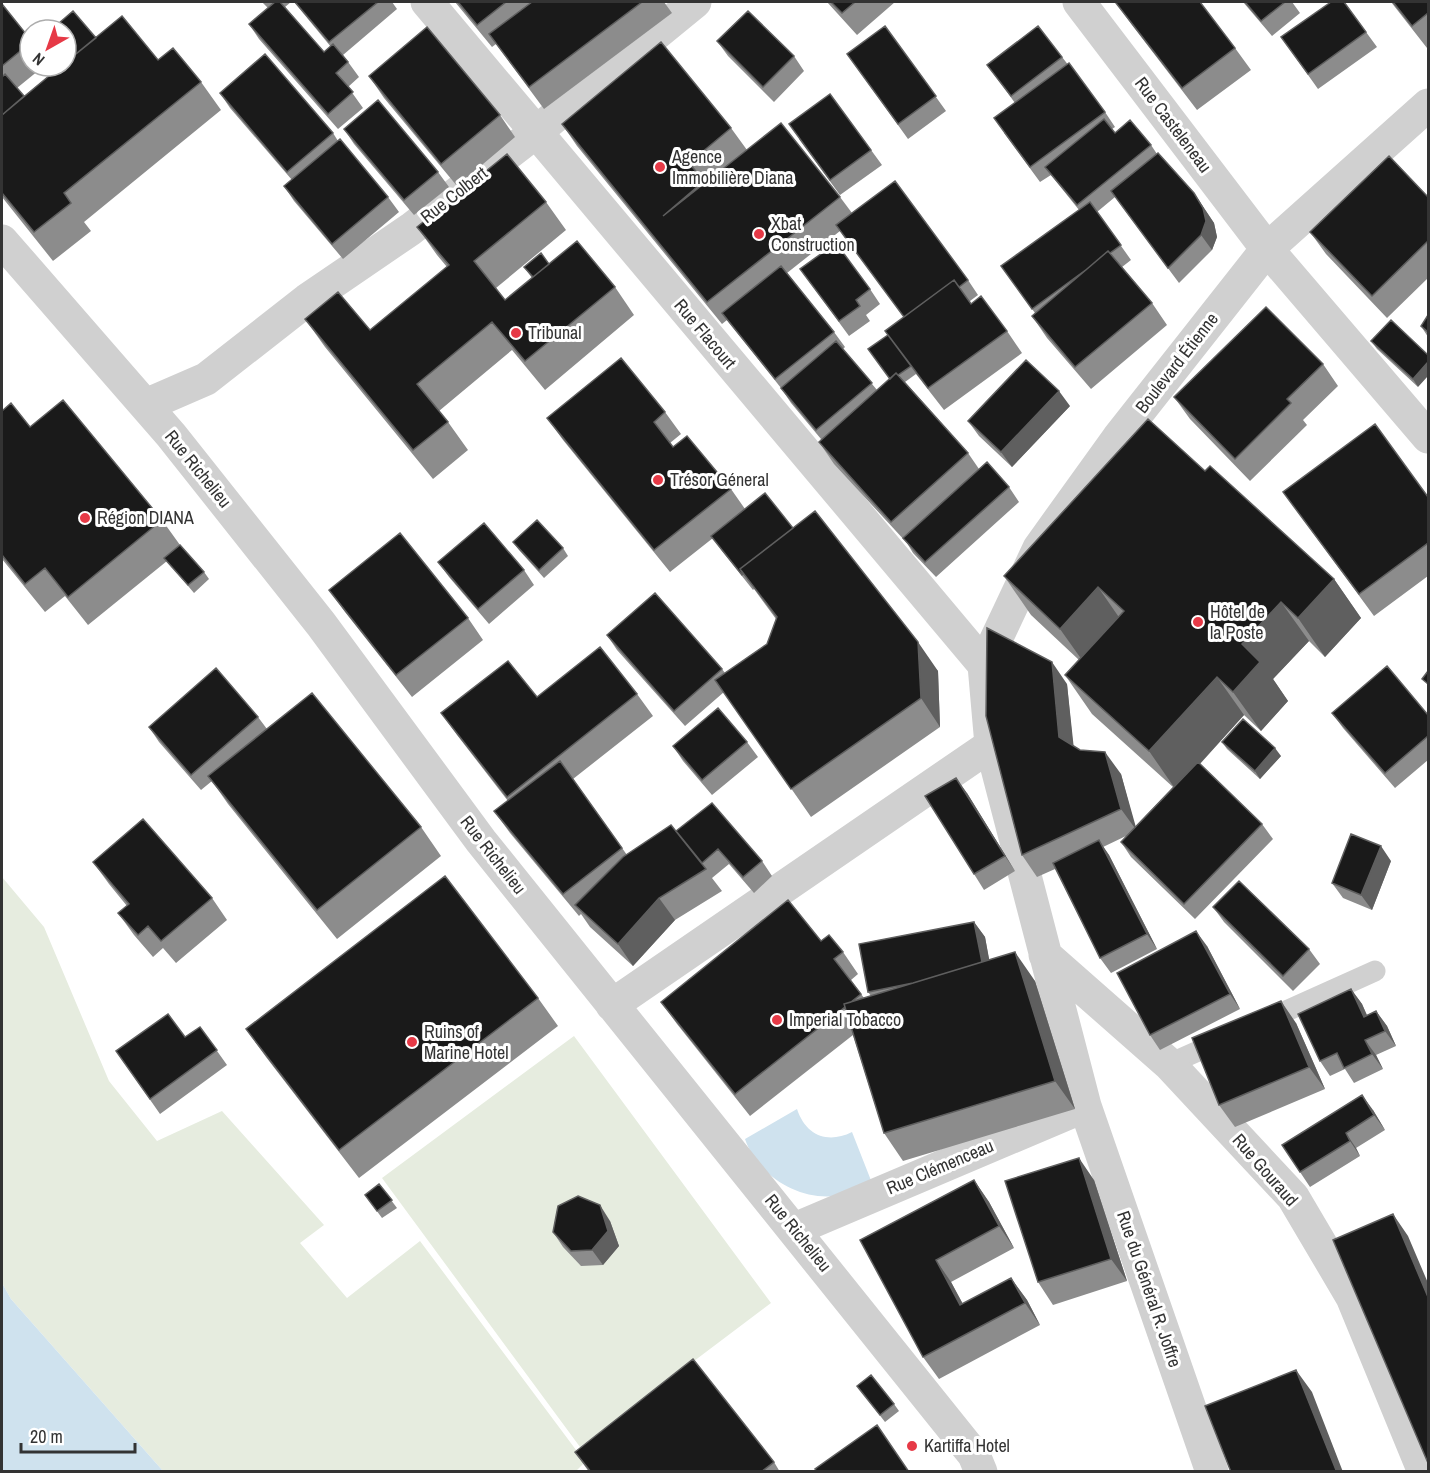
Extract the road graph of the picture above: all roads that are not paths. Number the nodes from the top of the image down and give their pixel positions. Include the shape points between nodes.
1 (427, 2) edge
2 (695, 2) edge
3 (1079, 2) edge
4 (1428, 105) edge
5 (536, 132) junction
6 (2, 241) edge
7 (1267, 249) junction
8 (206, 379) junction
9 (146, 405) junction
10 (171, 435) junction
11 (1428, 437) edge
12 (984, 665) junction
13 (991, 745) junction
14 (1045, 955) junction
15 (1375, 971) dead end
16 (612, 1005) junction
17 (1169, 1064) junction
18 (1085, 1106) junction
19 (795, 1229) junction
20 (981, 1472) edge
21 (1212, 1472) edge
22 (1424, 1472) edge

1 - 5 street, Rue Flacourt
2 - 5 street, Rue Colbert
3 - 7 street, Rue Casteleneau
4 - 7 street, Boulevard Étienne
5 - 8 street, Rue Colbert
5 - 12 street, Rue Flacourt
6 - 9 street, Rue Richelieu
7 - 11 street, Rue Casteleneau
7 - 12 street, Boulevard Étienne via 1118,438 1039,548
8 - 9 street, Rue Colbert
8 - 10 street, Rue Colbert
9 - 10 street, Rue Richelieu
10 - 16 street, Rue Richelieu via 321,624 481,841
12 - 13 street
13 - 14 street
13 - 16 street
14 - 17 street, Rue Gouraud
14 - 18 street
15 - 17 lane
16 - 19 street, Rue Richelieu
17 - 22 street, Rue Gouraud via 1293,1197 1352,1297
18 - 19 street, Rue Clémenceau
18 - 21 street, Rue du Général R. Joffre
19 - 20 street, Rue Richelieu via 974,1455

